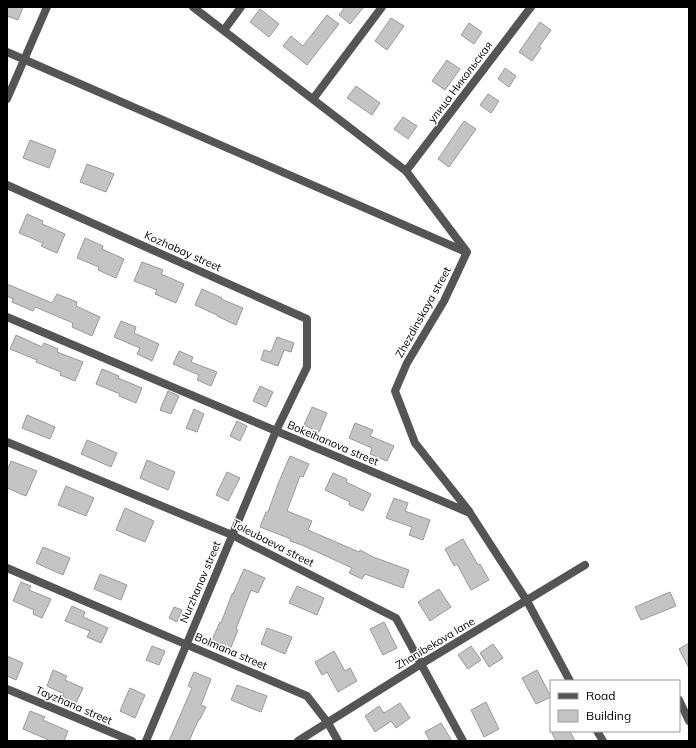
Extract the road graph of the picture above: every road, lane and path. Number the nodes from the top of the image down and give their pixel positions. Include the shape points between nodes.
1 (47, 7) edge
2 (193, 7) edge
3 (241, 7) edge
4 (382, 7) edge
5 (531, 7) edge
6 (224, 30) junction
7 (7, 52) edge
8 (25, 60) junction
9 (7, 99) edge
10 (313, 99) junction
11 (406, 171) junction
12 (7, 185) edge
13 (467, 252) junction
14 (7, 317) edge
15 (307, 367) joint
16 (276, 431) junction
17 (7, 442) edge
18 (470, 513) junction
19 (232, 535) junction
20 (585, 565) dead end
21 (7, 568) edge
22 (527, 601) junction
23 (186, 644) junction
24 (421, 664) junction
25 (569, 680) edge
26 (7, 689) edge
27 (680, 702) edge
28 (689, 721) edge
29 (328, 723) junction
30 (598, 732) edge
31 (132, 741) edge
32 (146, 741) edge
33 (298, 741) edge
34 (338, 741) edge
35 (463, 741) edge
36 (603, 741) edge

1 - 8 street
2 - 6 street
3 - 6 street
4 - 10 street
5 - 11 street, улица Никольская
6 - 10 street
7 - 8 street
8 - 9 street
8 - 13 street
10 - 11 street
11 - 13 street
12 - 15 street, Kozhabay street via 307,319
13 - 18 street, Zhezdinskaya street via 444,301 407,363 395,392 415,443
14 - 16 street, Bokeihanova street
15 - 16 street, Nurzhanov street
16 - 18 street, Bokeihanova street
16 - 19 street, Nurzhanov street
17 - 19 street, Toleubaeva street
18 - 22 street
19 - 23 street, Nurzhanov street
19 - 24 street, Toleubaeva street via 396,618
20 - 22 street, Zhanibekova lane
21 - 23 street, Bolmana street
22 - 24 street, Zhanibekova lane
22 - 25 street
23 - 29 street, Bolmana street via 307,696
23 - 32 street, Nurzhanov street
24 - 29 street, Zhanibekova lane
24 - 35 street, Toleubaeva street
26 - 31 street, Tayzhana street
27 - 28 street
29 - 33 street, Zhanibekova lane
29 - 34 street, Bolmana street
30 - 36 street

